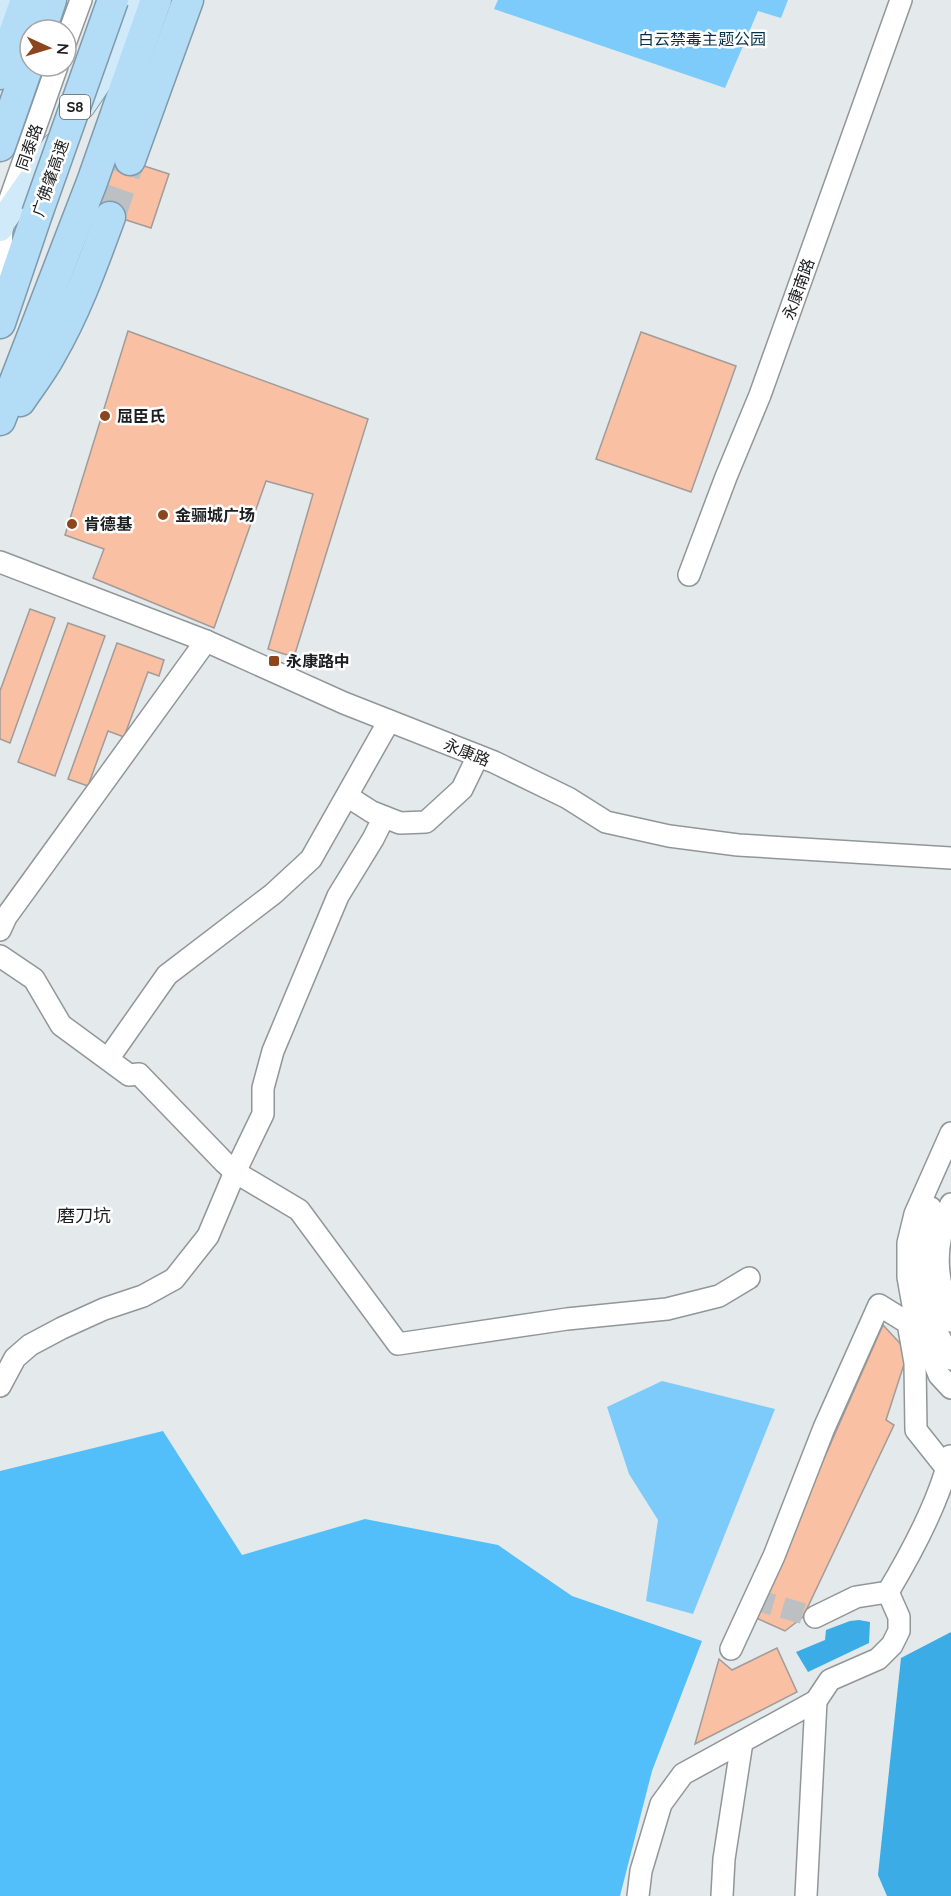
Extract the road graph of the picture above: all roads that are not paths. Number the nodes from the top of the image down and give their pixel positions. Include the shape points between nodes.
1 (26, 0) edge
2 (51, 0) edge
3 (81, 0) edge
4 (113, 0) edge
5 (140, 0) edge
6 (156, 0) edge
7 (188, 0) edge
8 (901, 0) edge
9 (45, 18) edge
10 (74, 18) edge
11 (0, 74) edge
12 (24, 78) edge
13 (53, 78) edge
14 (0, 146) edge
15 (130, 160) tunnel mouth
16 (110, 217) tunnel mouth
17 (1, 225) edge
18 (0, 300) edge
19 (0, 323) edge
20 (0, 420) edge
21 (0, 435) edge
22 (0, 562) edge
23 (689, 575) dead end
24 (206, 640) junction
25 (389, 721) junction
26 (478, 756) junction
27 (347, 796) junction
28 (384, 817) junction
29 (951, 858) edge
30 (0, 930) edge
31 (0, 956) edge
32 (108, 1059) junction
33 (951, 1133) edge
34 (951, 1163) edge
35 (235, 1172) junction
36 (951, 1204) edge
37 (749, 1278) dead end
38 (951, 1321) edge
39 (951, 1359) edge
40 (0, 1386) edge
41 (951, 1388) edge
42 (950, 1464) edge
43 (888, 1592) junction
44 (815, 1617) tunnel mouth
45 (731, 1649) dead end
46 (816, 1701) junction
47 (742, 1742) junction
48 (638, 1896) edge
49 (722, 1896) edge
50 (806, 1896) edge

1 - 11 highway
2 - 9 highway
3 - 10 street
4 - 19 highway, 广佛肇高速 / S8, bridge
5 - 17 main road via 113,61
6 - 20 highway via 92,182
7 - 15 highway
8 - 23 street, 永康南路 via 760,395
12 - 14 highway
13 - 17 street, 同泰路
16 - 21 highway via 51,356
17 - 18 street, 同泰路
22 - 24 street, 永康路
24 - 25 street, 永康路
24 - 30 street
25 - 26 street, 永康路
25 - 27 street
26 - 28 street via 462,789 426,822 400,823
26 - 29 street, 永康路 via 568,798 606,822 669,836 738,845
27 - 28 street
27 - 32 street via 311,859 273,894 167,975
28 - 35 street via 338,896 273,1051 263,1088 263,1114
31 - 32 street via 34,979 61,1025
32 - 35 street via 129,1075 140,1074
33 - 41 street via 915,1214 908,1243 914,1311 939,1375
34 - 39 street via 928,1215 922,1264 931,1318
35 - 37 street via 299,1210 398,1344 667,1309 719,1296
35 - 40 street via 208,1236 174,1279 30,1345 15,1358
36 - 38 street via 937,1258 941,1291
42 - 43 street
42 - 45 street via 916,1430 915,1363 908,1323 879,1305
43 - 44 street via 856,1597
43 - 46 street via 899,1617 899,1631 892,1646 878,1659 830,1680
46 - 47 street
46 - 50 street
47 - 48 street via 683,1774 661,1804 641,1871
47 - 49 street

